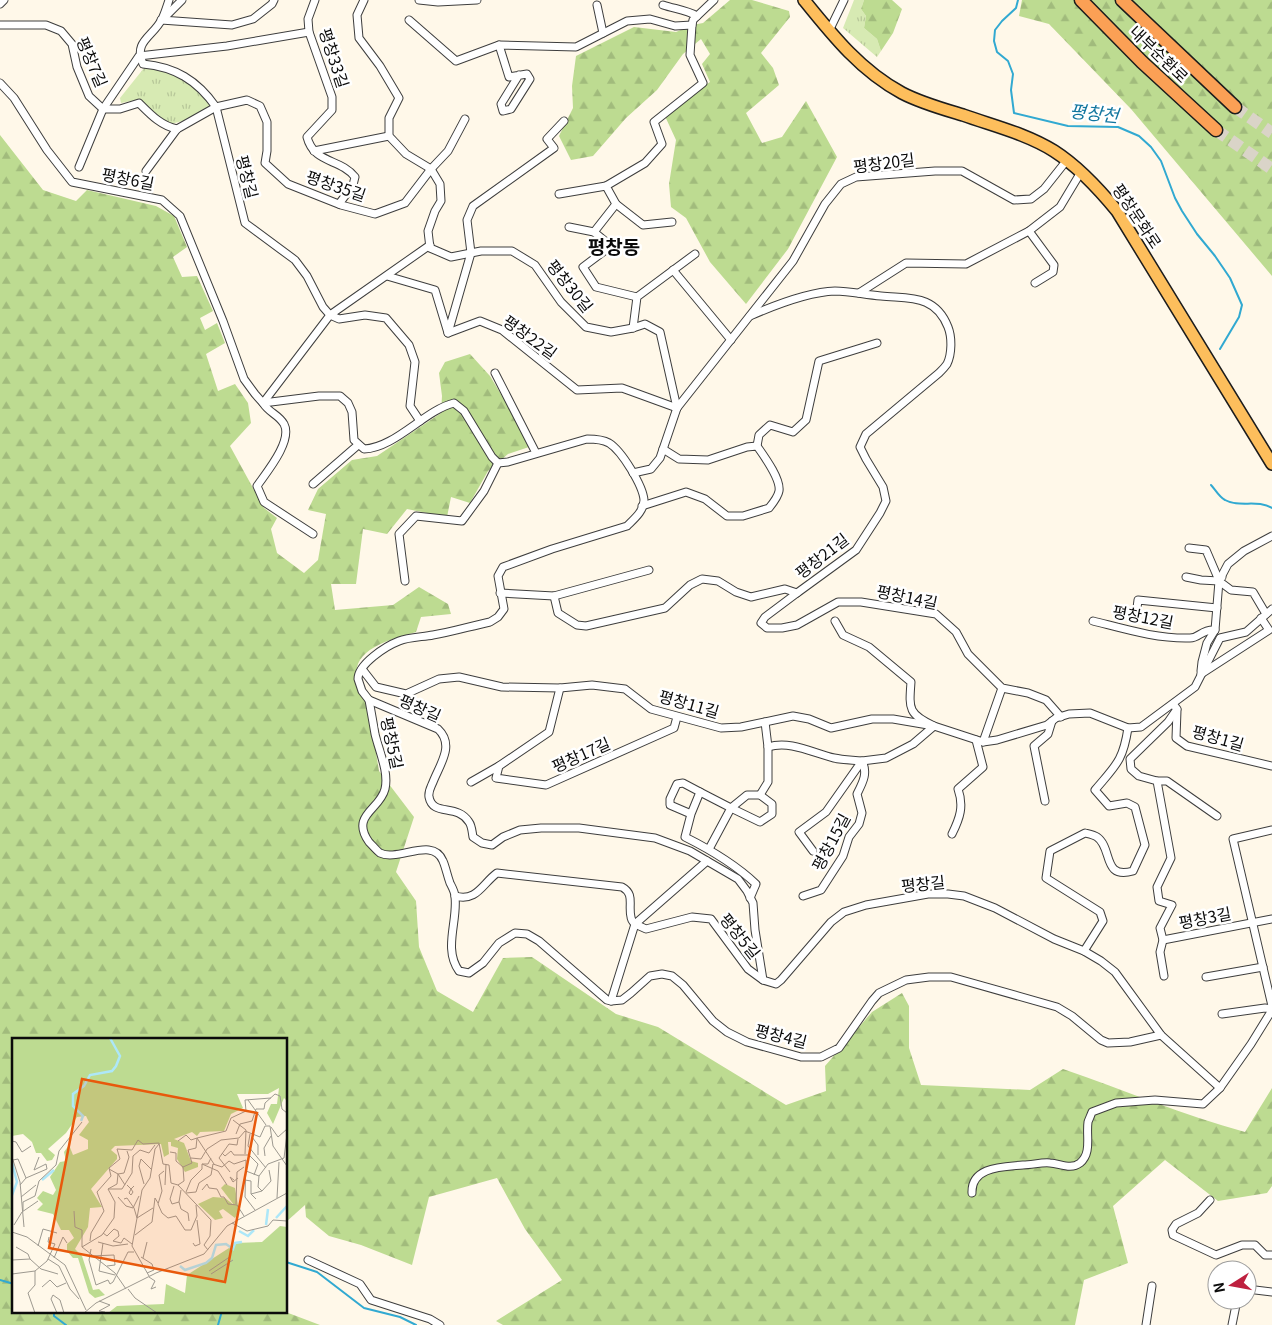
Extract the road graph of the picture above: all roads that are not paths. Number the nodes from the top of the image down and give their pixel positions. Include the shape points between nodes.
1 (4, 0) edge
2 (169, 0) edge
3 (182, 0) edge
4 (274, 0) edge
5 (315, 0) edge
6 (364, 0) edge
7 (419, 0) edge
8 (477, 0) edge
9 (714, 0) edge
10 (804, 0) edge
11 (844, 0) edge
12 (1081, 0) edge
13 (1122, 0) edge
14 (438, 1) edge
15 (0, 4) edge
16 (598, 5) dead end
17 (663, 5) dead end
18 (697, 16) junction
19 (162, 20) junction
20 (409, 20) dead end
21 (0, 25) edge
22 (692, 25) junction
23 (829, 31) junction
24 (309, 32) junction
25 (603, 33) junction
26 (499, 46) junction
27 (139, 56) junction
28 (519, 75) junction
29 (0, 83) edge
30 (216, 107) junction
31 (1235, 107) tunnel mouth
32 (103, 109) junction
33 (465, 119) dead end
34 (564, 121) dead end
35 (177, 129) junction
36 (1216, 130) tunnel mouth
37 (389, 136) junction
38 (314, 151) junction
39 (1067, 160) junction
40 (79, 167) dead end
41 (431, 169) junction
42 (146, 171) dead end
43 (1081, 172) junction
44 (606, 186) junction
45 (559, 194) dead end
46 (339, 204) junction
47 (616, 204) junction
48 (672, 222) dead end
49 (570, 227) dead end
50 (1029, 231) junction
51 (594, 232) junction
52 (430, 245) junction
53 (471, 253) junction
54 (695, 254) dead end
55 (673, 270) junction
56 (387, 276) junction
57 (1035, 283) dead end
58 (859, 292) junction
59 (637, 297) junction
60 (330, 316) junction
61 (750, 316) junction
62 (633, 328) junction
63 (448, 333) junction
64 (731, 340) junction
65 (877, 343) dead end
66 (495, 373) dead end
67 (263, 403) junction
68 (677, 408) junction
69 (420, 421) junction
70 (358, 445) junction
71 (757, 446) junction
72 (663, 449) junction
73 (536, 453) junction
74 (498, 463) junction
75 (1272, 464) edge
76 (633, 473) junction
77 (313, 484) dead end
78 (642, 506) junction
79 (313, 534) dead end
80 (1272, 536) edge
81 (1189, 548) dead end
82 (650, 570) dead end
83 (1186, 578) dead end
84 (1221, 579) junction
85 (405, 581) dead end
86 (500, 593) junction
87 (797, 593) junction
88 (554, 596) junction
89 (1217, 608) junction
90 (1267, 614) edge
91 (1136, 616) dead end
92 (835, 621) dead end
93 (1094, 621) dead end
94 (1215, 630) junction
95 (362, 669) junction
96 (1201, 674) junction
97 (560, 688) junction
98 (1002, 688) junction
99 (369, 700) junction
100 (1175, 706) junction
101 (677, 717) junction
102 (1060, 717) junction
103 (1052, 721) junction
104 (765, 722) junction
105 (934, 726) junction
106 (1128, 728) junction
107 (979, 741) junction
108 (768, 747) junction
109 (862, 760) junction
110 (499, 766) junction
111 (1272, 766) edge
112 (1157, 781) junction
113 (471, 782) dead end
114 (700, 792) junction
115 (760, 795) junction
116 (1044, 801) dead end
117 (730, 808) junction
118 (691, 814) junction
119 (1217, 816) dead end
120 (1272, 832) edge
121 (952, 834) dead end
122 (709, 849) junction
123 (813, 850) dead end
124 (707, 861) junction
125 (455, 896) junction
126 (803, 896) dead end
127 (750, 898) junction
128 (1272, 919) edge
129 (1253, 923) junction
130 (635, 924) junction
131 (1163, 940) junction
132 (1084, 951) junction
133 (1263, 967) junction
134 (1164, 976) dead end
135 (1206, 977) dead end
136 (763, 980) junction
137 (611, 1001) junction
138 (1272, 1008) edge
139 (1222, 1014) dead end
140 (1162, 1035) junction
141 (1220, 1088) junction
142 (972, 1193) dead end
143 (1210, 1200) dead end
144 (1272, 1255) edge
145 (308, 1260) dead end
146 (1152, 1286) dead end
147 (1257, 1290) edge
148 (1272, 1292) edge
149 (1235, 1310) edge
150 (440, 1325) edge
151 (1146, 1325) edge
152 (1232, 1325) edge

1 - 15 street
2 - 19 street
3 - 19 street
4 - 19 street via 253,20 232,25
5 - 24 street, 평창33길 via 308,19
6 - 37 street via 357,16 359,38 399,98 389,118
7 - 14 street
8 - 14 street
9 - 18 street
10 - 23 main road, 평창문화로
11 - 23 street
12 - 36 highway, 내부순환로
13 - 31 highway, 내부순환로
16 - 25 street
17 - 18 street
18 - 22 street
19 - 27 street via 140,47
20 - 26 street via 456,61
21 - 32 street, 평창7길 via 46,25 61,31 72,44 89,96
22 - 25 street via 675,26 650,19 627,20
22 - 44 street via 690,55 703,83 654,122 662,144 645,163
23 - 39 main road, 평창문화로 via 859,63 900,92 1027,137
24 - 27 street
24 - 38 street, 평창33길 via 332,97 332,110 307,137
25 - 26 street via 576,47
26 - 28 street via 509,77
27 - 30 street, 평창길 / 평창길 via 142,64 160,65 180,73 208,95
27 - 32 street
28 - 28 street via 528,74 530,79 511,109 503,111 500,104
29 - 67 street, 평창6길 via 72,182 162,200 180,216 244,379
30 - 35 street
30 - 46 street, 평창35길 via 247,100 260,106 267,122 265,163 288,184
30 - 60 street, 평창길 / 평창길 via 245,223 295,260
32 - 35 street, 평창7길 via 120,109 139,102 152,116
32 - 40 street
33 - 41 street, 평창35길 via 448,151
34 - 53 street via 547,139 554,148 474,206 467,220
35 - 42 street
37 - 38 street
37 - 41 street via 406,154
38 - 46 street via 355,176 353,185
39 - 43 main road, 평창문화로
39 - 61 street, 평창20길 via 1044,190 1031,199 1014,200 962,171 856,177 841,184 825,204 793,261
41 - 46 street, 평창35길 via 405,203 375,214
41 - 52 street via 440,184 441,201 428,231
43 - 50 street via 1060,207
43 - 75 main road, 평창문화로 via 1117,211
44 - 45 street
44 - 47 street
47 - 48 street via 643,226
47 - 51 street
49 - 51 street
50 - 57 street via 1054,265 1052,272
50 - 58 street via 966,264 906,263
51 - 59 street via 611,246 584,268 596,287
52 - 53 street, 평창30길 via 430,248 451,257
52 - 56 street
53 - 62 street, 평창30길 via 512,251 535,265 561,302 586,327 611,332
53 - 63 street
54 - 55 street
55 - 59 street
55 - 64 street
56 - 60 street
56 - 63 street via 435,290
58 - 61 street, 평창21길 via 834,291 813,295
58 - 87 street, 평창21길 via 912,297 937,309 950,333 950,352 947,364 939,373 866,434 860,447 883,487 886,501 880,513 856,550
59 - 62 street
60 - 67 street
60 - 69 street via 339,319 365,315 386,318 409,345 414,362 410,406
61 - 64 street, 평창20길
62 - 68 street, 평창30길 via 645,324 660,332
63 - 68 street, 평창22길 via 480,321 502,330 577,390 622,388
64 - 68 street, 평창20길
65 - 71 street via 820,362 806,420 793,432 770,425 759,434
66 - 73 street
67 - 70 street via 340,396 352,412 354,440
67 - 79 street, 평창6길 via 267,411 277,415 285,426 286,442 256,486 264,502
68 - 72 street, 평창20길
69 - 70 street via 371,449
69 - 74 street via 454,403 464,411
70 - 77 street
71 - 72 street via 708,460 679,459
71 - 78 street via 769,463 780,489 769,508 743,516 727,516 705,499 686,492
72 - 76 street, 평창20길 via 651,469
73 - 74 street
73 - 76 street via 586,439 598,439 610,444
74 - 85 street via 484,491 462,521 416,516 399,534
76 - 78 street via 644,501
78 - 86 street via 627,526 552,548 503,567 498,576
80 - 84 street via 1228,564
81 - 84 street via 1206,550
82 - 88 street
83 - 84 street
84 - 89 street
84 - 90 street via 1231,590 1253,592
86 - 88 street
86 - 95 street via 504,609 490,622 401,640 384,649
87 - 88 street, 평창21길 via 785,589 751,598 718,581 702,580 690,585 665,608 586,626 577,625 558,613
87 - 98 street, 평창14길 via 765,617 761,624 767,628 797,625 838,602 861,602 936,614 956,632 968,654
89 - 91 street, 평창12길 via 1138,600
89 - 94 street
90 - 96 street via 1246,632 1220,638
90 - 96 street via 1269,630
92 - 105 street, 평창11길 via 844,634 869,647 911,682 910,705 918,719
93 - 94 street, 평창12길 via 1160,637 1193,638 1206,630
94 - 96 street via 1207,643
95 - 97 street, 평창11길 via 376,687 406,694 438,679 459,678 502,687
95 - 99 street via 358,675 360,686
96 - 100 street via 1195,687
97 - 101 street, 평창11길 via 592,685 625,689 650,709
97 - 110 street, 평창17길 via 549,732
98 - 102 street via 1046,700
98 - 107 street
99 - 124 street, 평창길 / 평창길 via 442,733 446,749 429,792 431,802 438,809 460,812 470,823 473,837 482,843 492,845 520,830 579,828 655,838
99 - 125 street, 평창5길 via 386,788 364,818 363,827 369,842 381,853 436,851 443,859
100 - 106 street via 1141,727
100 - 111 street, 평창1길 via 1176,738 1187,746
100 - 112 street via 1168,722 1130,759 1131,769 1139,776
101 - 104 street, 평창11길 via 721,728
101 - 110 street, 평창17길 via 674,728 546,785 496,778
102 - 103 street
102 - 106 street via 1090,714
103 - 107 street via 1026,731
103 - 116 street via 1048,734 1034,746
104 - 105 street, 평창11길 via 793,716 831,728 879,719
104 - 108 street
105 - 107 street, 평창11길
105 - 109 street via 913,744 886,758
106 - 132 street via 1119,761 1095,790 1109,806 1127,803 1135,808 1145,845 1132,871 1126,873 1110,866 1104,844 1085,833 1050,851 1046,878 1100,912 1104,921
107 - 121 street via 983,767 958,789 962,799 961,816
108 - 109 street via 778,744 836,758
108 - 115 street via 768,782
109 - 123 street, 평창15길 via 826,812 799,832
109 - 126 street, 평창15길 via 865,780 857,794 862,813 859,824 821,890
110 - 113 street, 평창17길
112 - 119 street via 1167,781
112 - 131 street via 1171,858 1156,887 1159,900 1172,906 1160,928
114 - 117 street
114 - 118 street
114 - 118 street via 683,783 677,784 670,799 670,805
115 - 117 street via 747,795
115 - 117 street via 772,804 772,814 760,822
117 - 122 street
118 - 122 street via 685,837
120 - 129 street, 평창3길 via 1233,839
122 - 127 street via 741,869 756,884
124 - 127 street, 평창길 / 평창길 via 738,879
124 - 130 street
125 - 130 street via 466,898 477,893 497,873 622,887 631,898 631,916
125 - 137 street, 평창5길 via 451,947 453,963 459,971 469,973 483,963 499,943 515,933 526,934 539,941
127 - 136 street, 평창길 / 평창길
128 - 129 street, 평창3길
129 - 131 street, 평창3길
129 - 133 street, 평창3길
130 - 136 street, 평창5길 via 646,929 692,917 712,919 748,969
130 - 137 street
131 - 134 street via 1160,952
132 - 136 street, 평창길 / 평창길 via 964,896 928,894 844,912 831,922 781,980 776,984
132 - 140 street, 평창길 / 평창길 via 1115,972
133 - 135 street
133 - 138 street, 평창3길
137 - 140 street, 평창4길 via 622,1000 650,976 672,976 727,1032 747,1042 801,1057 821,1057 838,1048 879,993 906,980 951,977 1057,1007 1108,1043
138 - 139 street
138 - 141 street
140 - 141 street, 평창길 / 평창길
141 - 142 street via 1203,1104 1154,1100 1108,1105 1092,1112 1088,1121 1087,1153 1081,1162 1074,1166 1050,1163 998,1167 983,1172 972,1186
143 - 144 street via 1198,1213 1176,1224 1173,1235 1216,1254 1255,1245 1265,1255
145 - 150 street via 360,1284 371,1300
146 - 151 street
147 - 148 street
149 - 152 street

